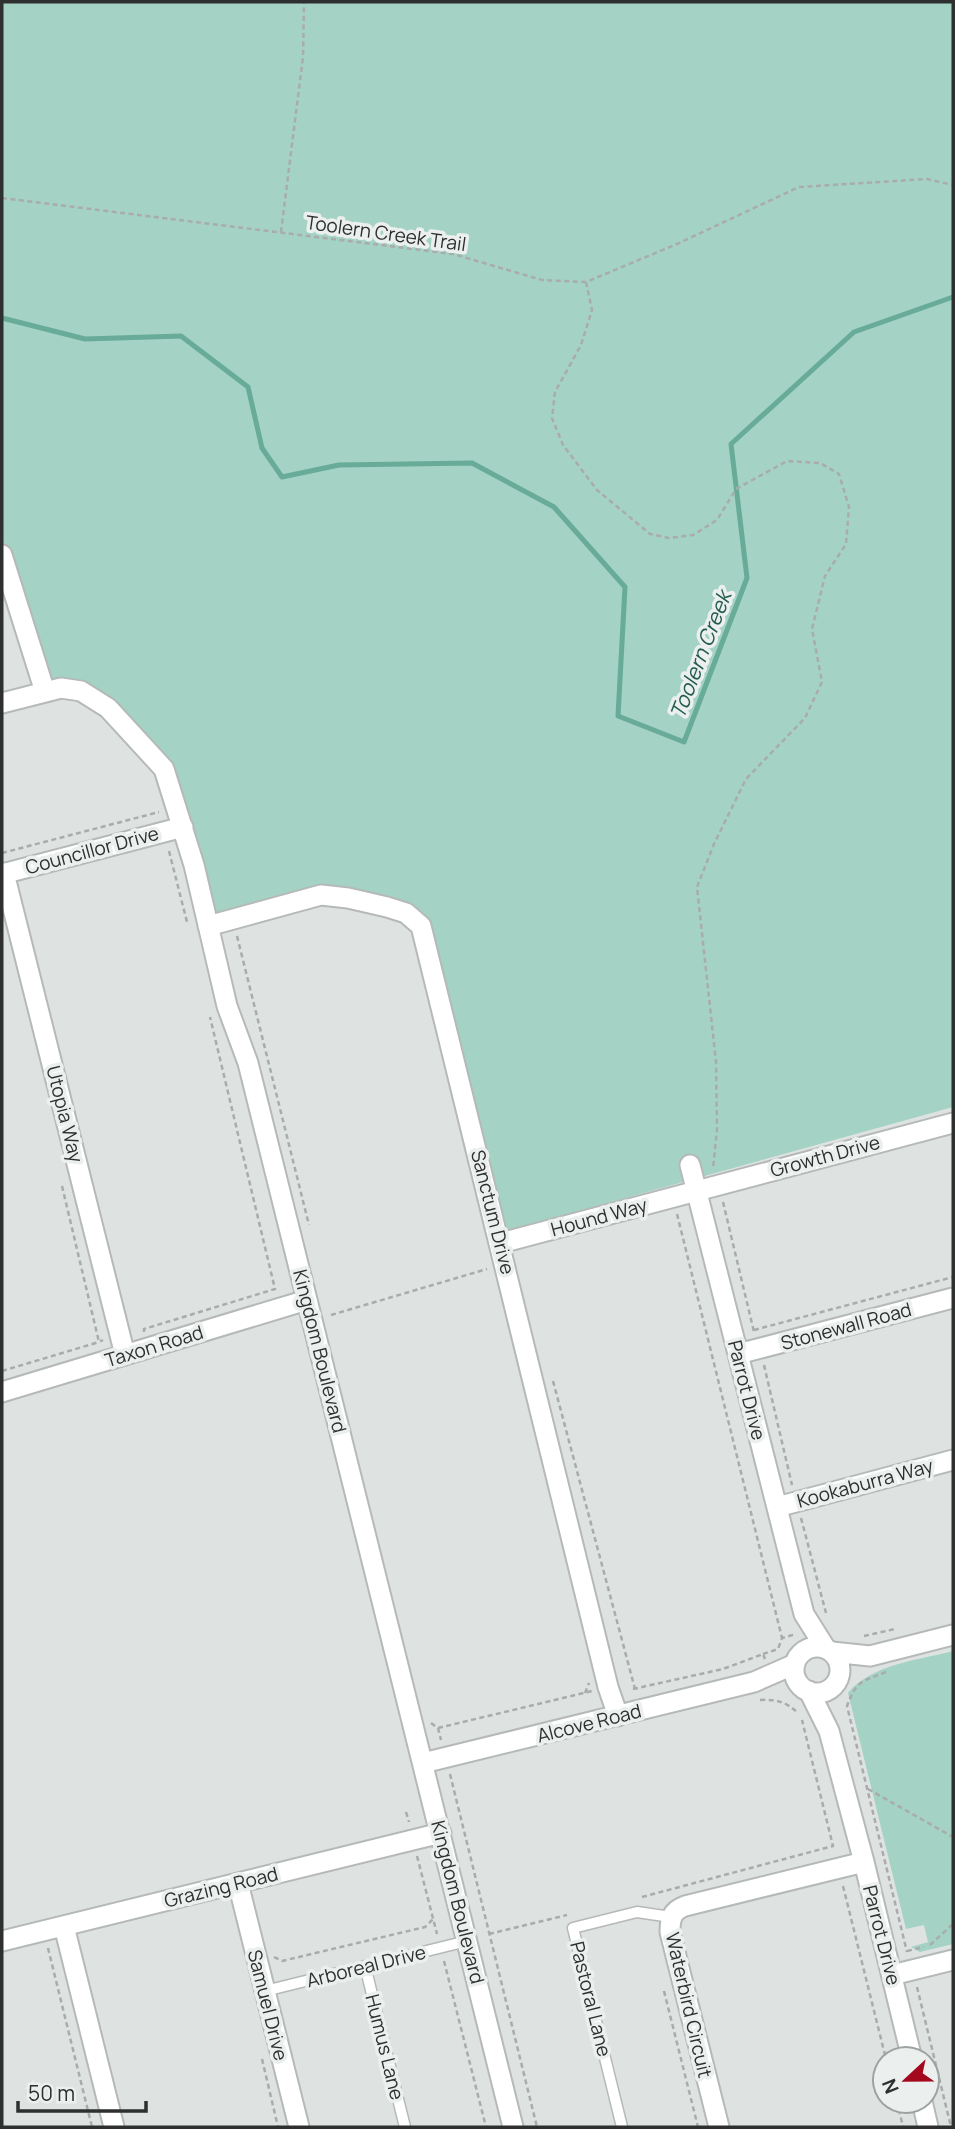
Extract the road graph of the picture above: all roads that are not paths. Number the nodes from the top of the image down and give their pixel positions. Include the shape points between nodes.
1 (2, 555) edge
2 (46, 692) junction
3 (2, 703) edge
4 (173, 829) junction
5 (3, 873) edge
6 (203, 933) junction
7 (953, 1123) edge
8 (690, 1165) dead end
9 (697, 1191) junction
10 (501, 1243) junction
11 (953, 1298) edge
12 (307, 1300) junction
13 (738, 1354) junction
14 (125, 1355) junction
15 (2, 1392) edge
16 (953, 1460) edge
17 (777, 1507) junction
18 (804, 1614) junction
19 (953, 1635) edge
20 (829, 1650) junction
21 (870, 1656) junction
22 (798, 1659) junction
23 (754, 1682) junction
24 (837, 1682) junction
25 (805, 1689) junction
26 (618, 1716) junction
27 (829, 1731) junction
28 (424, 1763) junction
29 (441, 1833) junction
30 (864, 1862) junction
31 (238, 1883) junction
32 (671, 1917) junction
33 (66, 1934) junction
34 (2, 1941) edge
35 (467, 1941) junction
36 (953, 1960) edge
37 (365, 1966) junction
38 (892, 1975) junction
39 (273, 1989) junction
40 (909, 2045) edge
41 (114, 2127) edge
42 (299, 2127) edge
43 (405, 2127) edge
44 (513, 2127) edge
45 (622, 2127) edge
46 (719, 2127) edge

1 - 2 street
2 - 3 street, Kingdom Boulevard
2 - 4 street, Kingdom Boulevard via 61,688 81,691 108,708 164,769
4 - 5 street, Councillor Drive
4 - 6 street, Kingdom Boulevard
5 - 14 street, Utopia Way
6 - 10 street, Sanctum Drive via 321,895 387,907 406,913 421,926
6 - 12 street, Kingdom Boulevard via 248,1063
7 - 9 street, Growth Drive
8 - 9 street, Parrot Drive
9 - 10 street, Hound Way
9 - 13 street, Parrot Drive
10 - 26 street, Sanctum Drive
11 - 13 street, Stonewall Road
12 - 14 street, Taxon Road
12 - 28 street, Kingdom Boulevard
13 - 17 street, Parrot Drive
14 - 15 street, Taxon Road
16 - 17 street, Kookaburra Way
17 - 18 street, Parrot Drive
18 - 20 street, Parrot Drive
18 - 22 street, Parrot Drive
19 - 21 street
20 - 21 street
20 - 22 street via 812,1647
20 - 24 street via 839,1664
21 - 24 street
22 - 23 street, Alcove Road
22 - 25 street via 795,1675
23 - 25 street, Alcove Road
23 - 26 street, Alcove Road
24 - 25 street via 823,1692
24 - 27 street, Parrot Drive
25 - 27 street, Parrot Drive
26 - 28 street, Alcove Road
27 - 30 street, Parrot Drive
28 - 29 street, Kingdom Boulevard
29 - 31 street, Grazing Road via 412,1852
29 - 35 street, Kingdom Boulevard
30 - 32 street, Waterbird Circuit via 685,1906
30 - 38 street, Parrot Drive
31 - 33 street, Grazing Road
31 - 39 street, Samuel Drive
32 - 45 lane, Pastoral Lane via 637,1912 573,1928
32 - 46 street, Waterbird Circuit via 670,1932
33 - 34 street, Grazing Road
33 - 41 street
35 - 37 lane, Arboreal Drive
35 - 44 street, Kingdom Boulevard
36 - 38 street
37 - 39 lane, Arboreal Drive
37 - 43 lane, Humus Lane
38 - 40 street, Parrot Drive
39 - 42 street, Samuel Drive

